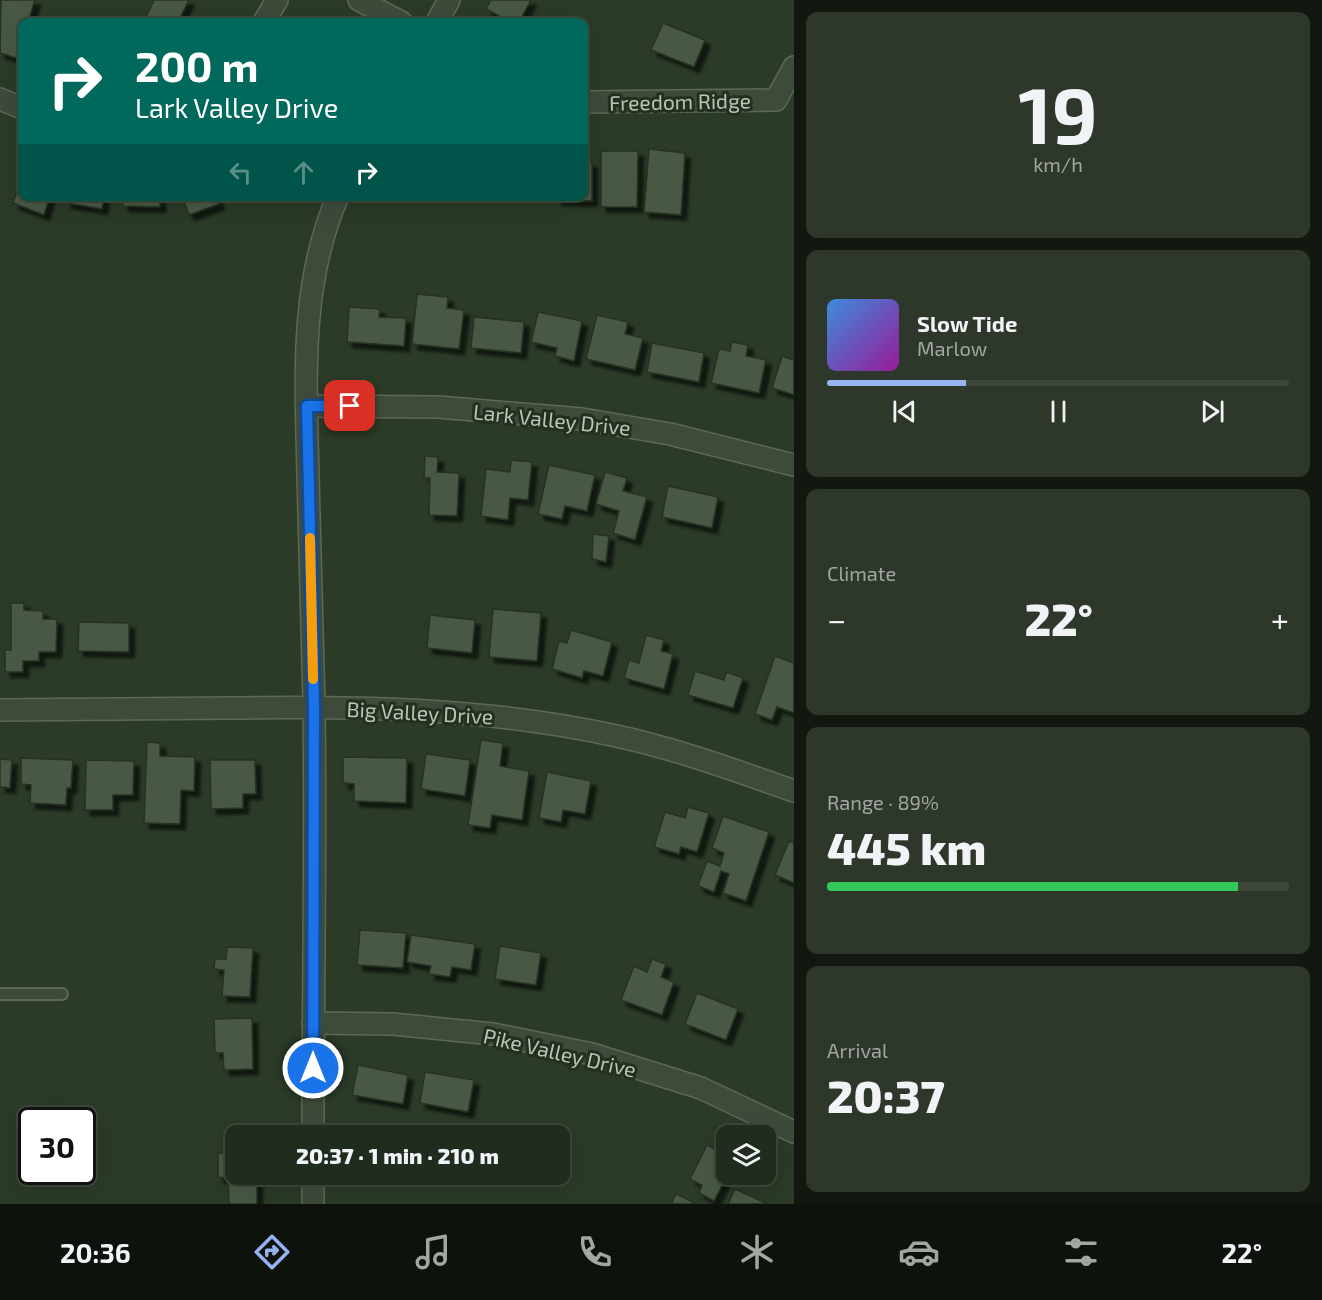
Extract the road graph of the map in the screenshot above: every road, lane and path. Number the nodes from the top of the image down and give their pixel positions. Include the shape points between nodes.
1 (277, 0) edge
2 (359, 0) edge
3 (449, 0) edge
4 (266, 18) edge
5 (393, 18) edge
6 (439, 18) edge
7 (794, 67) edge
8 (0, 99) edge
9 (588, 102) edge
10 (18, 106) edge
11 (336, 201) edge
12 (307, 406) junction
13 (794, 465) edge
14 (314, 707) junction
15 (0, 710) edge
16 (794, 790) edge
17 (0, 994) edge
18 (62, 994) dead end
19 (313, 1023) junction
20 (313, 1125) edge
21 (794, 1132) edge
22 (313, 1185) edge
23 (313, 1204) edge

1 - 4 street
2 - 5 street
3 - 6 street
7 - 9 street, Freedom Ridge via 776,100
8 - 10 street
11 - 12 street via 314,276 307,331
12 - 13 street, Lark Valley Drive via 438,407 582,419 670,434
12 - 14 street
14 - 15 street, Big Valley Drive
14 - 16 street, Big Valley Drive via 500,716 612,735 697,757
14 - 19 street
17 - 18 lane
19 - 20 street
19 - 21 street, Pike Valley Drive via 393,1024 493,1034 592,1054 701,1088
22 - 23 street

